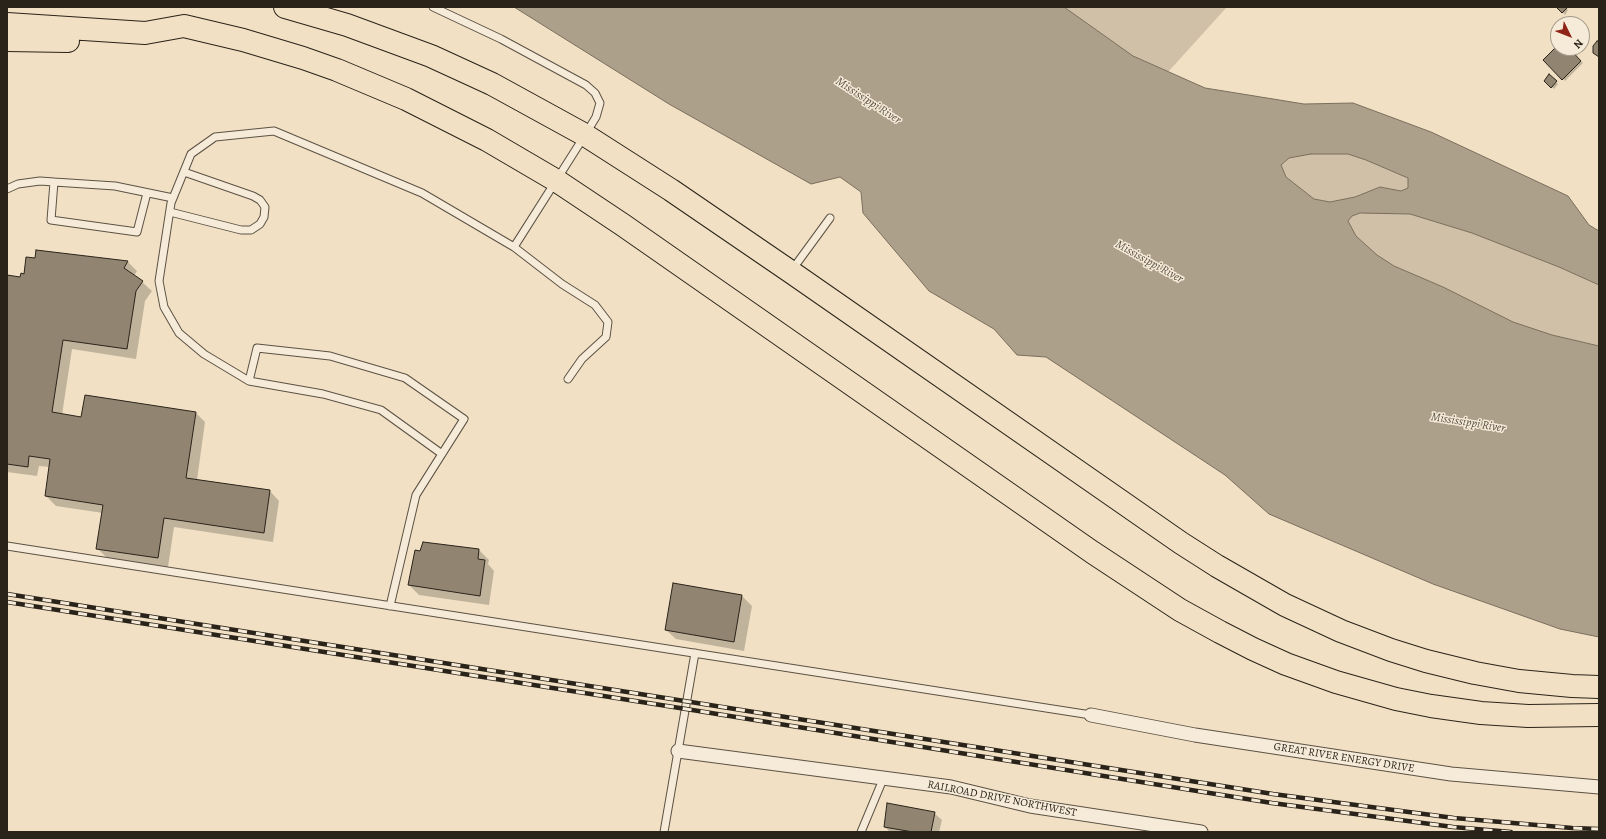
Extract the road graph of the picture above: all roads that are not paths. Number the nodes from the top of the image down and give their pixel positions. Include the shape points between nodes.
1 (285, 7) edge
2 (433, 7) edge
3 (7, 24) edge
4 (145, 33) junction
5 (7, 40) edge
6 (585, 135) junction
7 (184, 172) junction
8 (557, 181) junction
9 (54, 182) junction
10 (7, 189) edge
11 (147, 192) junction
12 (173, 198) junction
13 (170, 212) junction
14 (830, 218) dead end
15 (514, 248) junction
16 (791, 272) junction
17 (568, 379) dead end
18 (249, 381) junction
19 (442, 454) junction
20 (7, 546) edge
21 (390, 606) junction
22 (696, 653) junction
23 (1599, 687) edge
24 (1091, 715) joint
25 (1599, 715) edge
26 (678, 751) junction
27 (879, 777) junction
28 (1599, 787) edge
29 (664, 832) edge
30 (861, 832) edge
31 (1201, 832) edge

1 - 6 highway via 347,25 431,56 492,84
2 - 6 lane via 501,39 586,85 595,93 600,103 596,117
3 - 4 highway
4 - 5 highway via 72,41
4 - 8 highway via 184,26 243,40 337,70 439,114
6 - 8 lane
6 - 16 highway
7 - 12 lane
7 - 13 lane via 253,196 265,206 264,217 252,230 241,230
7 - 15 lane via 191,154 215,137 274,130 422,193
8 - 15 lane
8 - 25 highway via 1092,552 1180,610 1233,639 1286,664 1336,682 1431,706 1528,716
9 - 10 lane via 18,184
9 - 11 lane via 115,186
9 - 11 lane via 51,220 137,232
11 - 12 lane
12 - 13 lane
13 - 18 lane via 160,281 164,308 179,333 204,354
14 - 16 lane
15 - 17 lane via 562,284 595,304 608,322 606,337 582,359
16 - 23 highway via 1181,543 1285,605 1348,634 1426,661 1519,681
18 - 19 lane via 323,394 381,410
18 - 19 lane via 257,348 330,356 405,378 464,419
19 - 21 lane via 416,495
20 - 21 lane
21 - 22 lane
22 - 24 lane
22 - 26 lane
24 - 28 street, GREAT RIVER ENERGY DRIVE via 1195,735 1451,774
26 - 27 street, RAILROAD DRIVE NORTHWEST
26 - 29 lane
27 - 30 lane
27 - 31 street, RAILROAD DRIVE NORTHWEST via 950,787 1030,806

